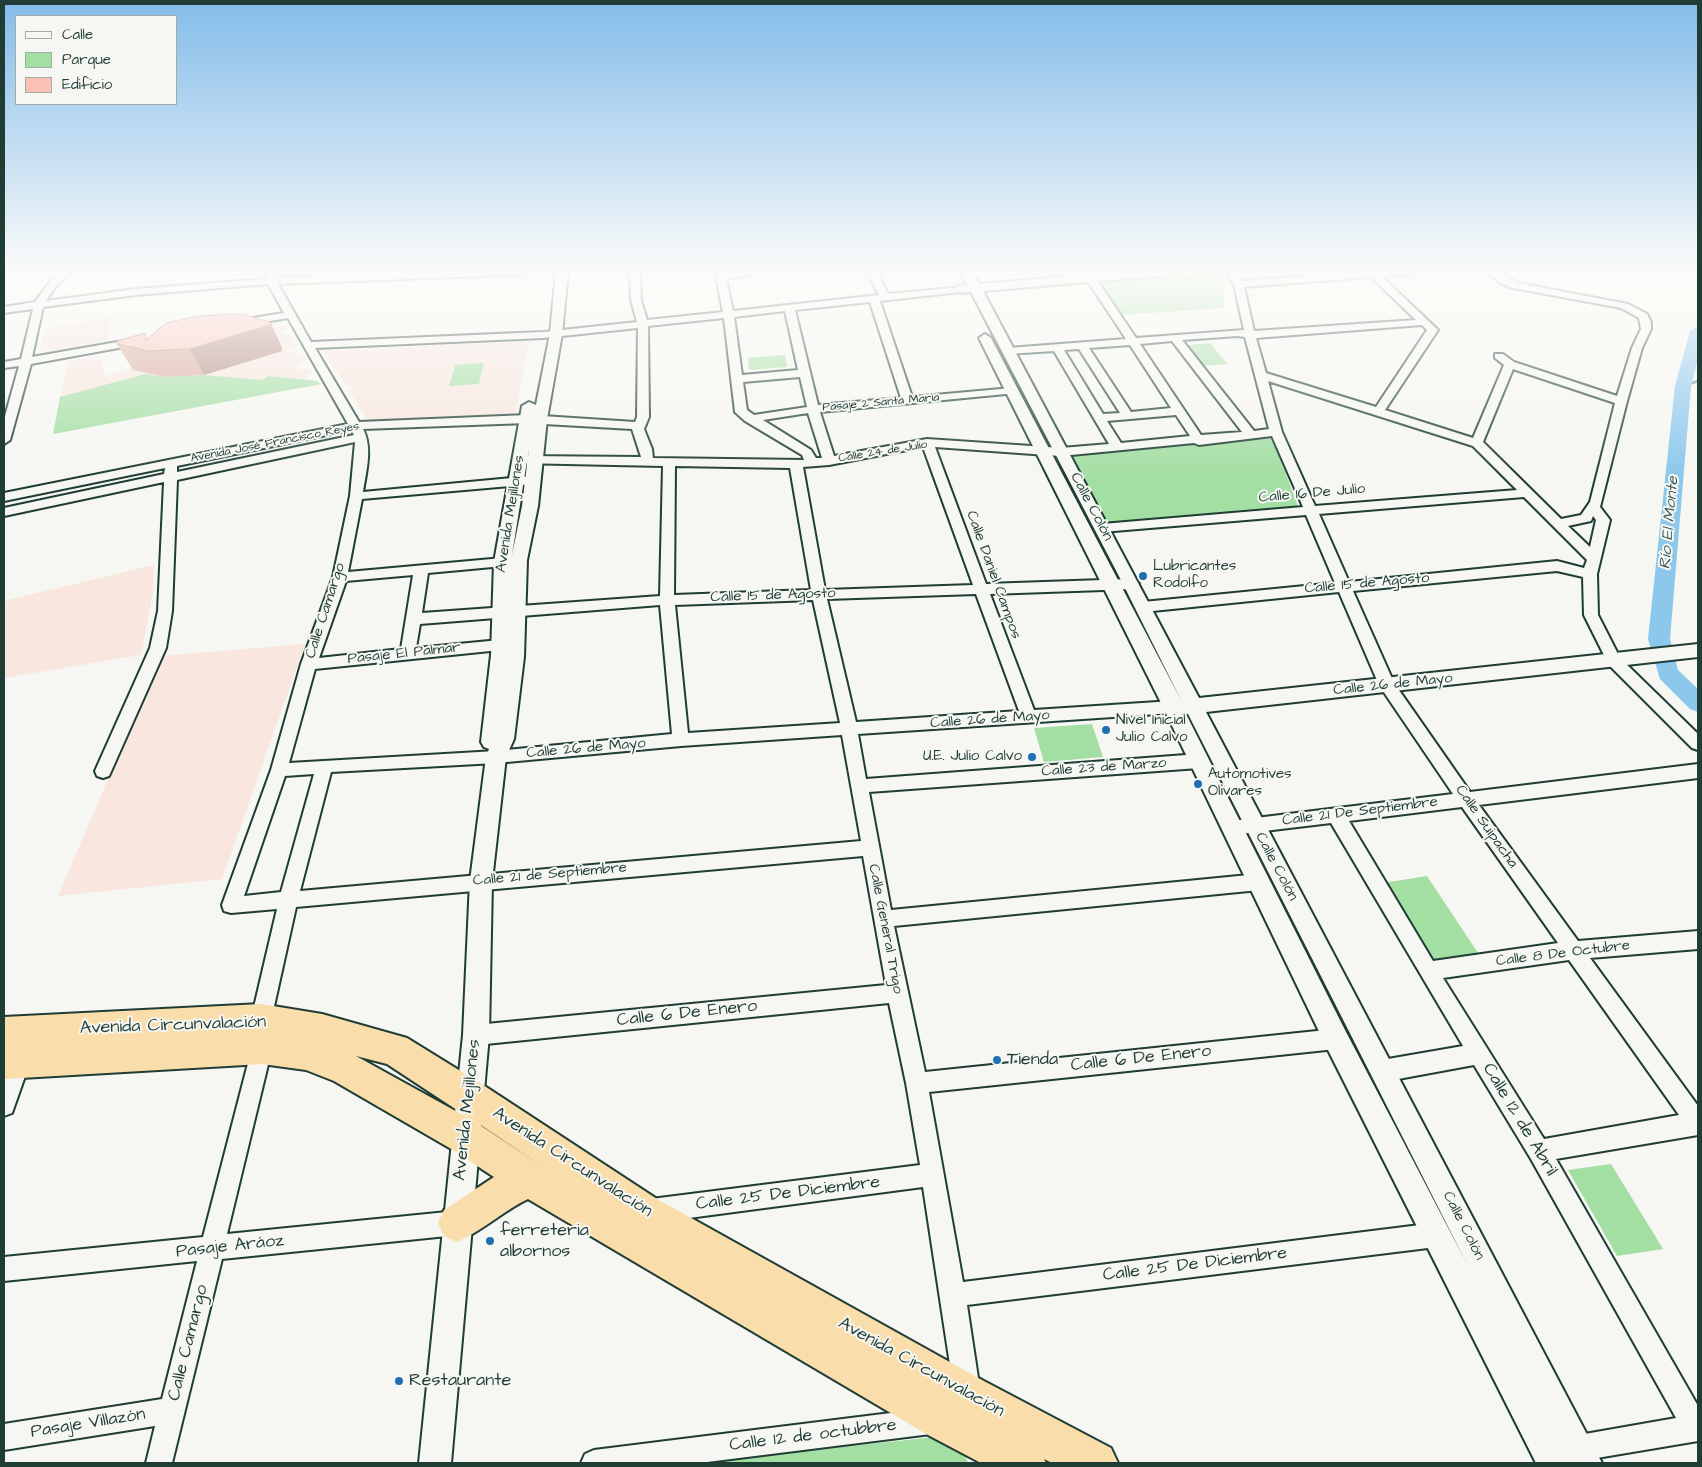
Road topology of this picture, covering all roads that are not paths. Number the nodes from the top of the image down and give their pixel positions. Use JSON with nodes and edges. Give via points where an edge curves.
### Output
{"nodes":[{"id":1,"x":31,"y":339,"type":"edge"},
{"id":2,"x":304,"y":339,"type":"edge"},
{"id":3,"x":429,"y":339,"type":"edge"},
{"id":4,"x":549,"y":339,"type":"edge"},
{"id":5,"x":643,"y":339,"type":"edge"},
{"id":6,"x":732,"y":339,"type":"edge"},
{"id":7,"x":796,"y":339,"type":"edge"},
{"id":8,"x":890,"y":339,"type":"edge"},
{"id":9,"x":989,"y":339,"type":"edge"},
{"id":10,"x":1001,"y":339,"type":"edge"},
{"id":11,"x":1155,"y":339,"type":"edge"},
{"id":12,"x":1176,"y":339,"type":"edge"},
{"id":13,"x":1251,"y":339,"type":"edge"},
{"id":14,"x":1428,"y":339,"type":"edge"},
{"id":15,"x":1641,"y":339,"type":"edge"},
{"id":16,"x":148,"y":340,"type":"edge"},
{"id":17,"x":1133,"y":341,"type":"junction"},
{"id":18,"x":307,"y":345,"type":"junction"},
{"id":19,"x":1082,"y":345,"type":"junction"},
{"id":20,"x":1057,"y":348,"type":"junction"},
{"id":21,"x":1008,"y":351,"type":"junction"},
{"id":22,"x":1499,"y":356,"type":"dead end"},
{"id":23,"x":26,"y":361,"type":"junction"},
{"id":24,"x":1510,"y":364,"type":"junction"},
{"id":25,"x":4,"y":365,"type":"edge"},
{"id":26,"x":804,"y":373,"type":"junction"},
{"id":27,"x":1260,"y":375,"type":"junction"},
{"id":28,"x":736,"y":378,"type":"junction"},
{"id":29,"x":1012,"y":391,"type":"junction"},
{"id":30,"x":907,"y":400,"type":"junction"},
{"id":31,"x":1621,"y":401,"type":"junction"},
{"id":32,"x":812,"y":409,"type":"junction"},
{"id":33,"x":1180,"y":411,"type":"junction"},
{"id":34,"x":1379,"y":411,"type":"junction"},
{"id":35,"x":1127,"y":415,"type":"junction"},
{"id":36,"x":1101,"y":418,"type":"junction"},
{"id":37,"x":534,"y":419,"type":"junction"},
{"id":38,"x":750,"y":419,"type":"junction"},
{"id":39,"x":639,"y":426,"type":"junction"},
{"id":40,"x":358,"y":431,"type":"junction"},
{"id":41,"x":1276,"y":432,"type":"junction"},
{"id":42,"x":4,"y":435,"type":"edge"},
{"id":43,"x":1251,"y":435,"type":"junction"},
{"id":44,"x":1199,"y":441,"type":"junction"},
{"id":45,"x":1477,"y":443,"type":"junction"},
{"id":46,"x":926,"y":444,"type":"junction"},
{"id":47,"x":1117,"y":447,"type":"junction"},
{"id":48,"x":1052,"y":452,"type":"junction"},
{"id":49,"x":527,"y":459,"type":"junction"},
{"id":50,"x":646,"y":461,"type":"junction"},
{"id":51,"x":830,"y":461,"type":"junction"},
{"id":52,"x":669,"y":462,"type":"junction"},
{"id":53,"x":804,"y":464,"type":"junction"},
{"id":54,"x":170,"y":469,"type":"junction"},
{"id":55,"x":524,"y":480,"type":"junction"},
{"id":56,"x":1525,"y":493,"type":"junction"},
{"id":57,"x":4,"y":496,"type":"edge"},
{"id":58,"x":356,"y":496,"type":"junction"},
{"id":59,"x":1593,"y":508,"type":"junction"},
{"id":60,"x":1309,"y":510,"type":"junction"},
{"id":61,"x":4,"y":512,"type":"edge"},
{"id":62,"x":1557,"y":524,"type":"junction"},
{"id":63,"x":1102,"y":528,"type":"junction"},
{"id":64,"x":519,"y":560,"type":"junction"},
{"id":65,"x":502,"y":562,"type":"junction"},
{"id":66,"x":1592,"y":567,"type":"junction"},
{"id":67,"x":422,"y":571,"type":"junction"},
{"id":68,"x":340,"y":578,"type":"junction"},
{"id":69,"x":1132,"y":584,"type":"junction"},
{"id":70,"x":1109,"y":586,"type":"junction"},
{"id":71,"x":1342,"y":586,"type":"junction"},
{"id":72,"x":980,"y":588,"type":"junction"},
{"id":73,"x":819,"y":595,"type":"junction"},
{"id":74,"x":667,"y":600,"type":"junction"},
{"id":75,"x":1143,"y":607,"type":"junction"},
{"id":76,"x":508,"y":610,"type":"junction"},
{"id":77,"x":414,"y":619,"type":"junction"},
{"id":78,"x":500,"y":645,"type":"junction"},
{"id":79,"x":1698,"y":650,"type":"edge"},
{"id":80,"x":408,"y":654,"type":"junction"},
{"id":81,"x":1614,"y":662,"type":"junction"},
{"id":82,"x":309,"y":664,"type":"junction"},
{"id":83,"x":1387,"y":685,"type":"junction"},
{"id":84,"x":1183,"y":706,"type":"junction"},
{"id":85,"x":1029,"y":718,"type":"junction"},
{"id":86,"x":849,"y":729,"type":"junction"},
{"id":87,"x":681,"y":740,"type":"junction"},
{"id":88,"x":1698,"y":744,"type":"edge"},
{"id":89,"x":496,"y":758,"type":"junction"},
{"id":90,"x":1199,"y":762,"type":"junction"},
{"id":91,"x":324,"y":766,"type":"junction"},
{"id":92,"x":279,"y":770,"type":"junction"},
{"id":93,"x":103,"y":771,"type":"dead end"},
{"id":94,"x":1698,"y":771,"type":"edge"},
{"id":95,"x":859,"y":786,"type":"junction"},
{"id":96,"x":1465,"y":798,"type":"junction"},
{"id":97,"x":1336,"y":815,"type":"junction"},
{"id":98,"x":1242,"y":826,"type":"junction"},
{"id":99,"x":870,"y":848,"type":"junction"},
{"id":100,"x":480,"y":881,"type":"junction"},
{"id":101,"x":1258,"y":882,"type":"junction"},
{"id":102,"x":288,"y":900,"type":"junction"},
{"id":103,"x":231,"y":905,"type":"joint"},
{"id":104,"x":883,"y":919,"type":"junction"},
{"id":105,"x":1698,"y":940,"type":"edge"},
{"id":106,"x":1574,"y":950,"type":"junction"},
{"id":107,"x":1428,"y":971,"type":"junction"},
{"id":108,"x":897,"y":993,"type":"junction"},
{"id":109,"x":261,"y":1034,"type":"junction"},
{"id":110,"x":476,"y":1035,"type":"junction"},
{"id":111,"x":1336,"y":1039,"type":"junction"},
{"id":112,"x":9,"y":1052,"type":"edge"},
{"id":113,"x":1479,"y":1054,"type":"junction"},
{"id":114,"x":1382,"y":1071,"type":"junction"},
{"id":115,"x":917,"y":1083,"type":"junction"},
{"id":116,"x":471,"y":1097,"type":"junction"},
{"id":117,"x":4,"y":1105,"type":"edge"},
{"id":118,"x":1698,"y":1124,"type":"edge"},
{"id":119,"x":466,"y":1137,"type":"junction"},
{"id":120,"x":1539,"y":1151,"type":"junction"},
{"id":121,"x":932,"y":1175,"type":"junction"},
{"id":122,"x":530,"y":1179,"type":"junction"},
{"id":123,"x":644,"y":1212,"type":"junction"},
{"id":124,"x":456,"y":1223,"type":"junction"},
{"id":125,"x":1436,"y":1235,"type":"junction"},
{"id":126,"x":212,"y":1249,"type":"junction"},
{"id":127,"x":4,"y":1269,"type":"edge"},
{"id":128,"x":953,"y":1295,"type":"junction"},
{"id":129,"x":955,"y":1408,"type":"junction"},
{"id":130,"x":172,"y":1410,"type":"junction"},
{"id":131,"x":1697,"y":1428,"type":"edge"},
{"id":132,"x":4,"y":1437,"type":"edge"},
{"id":133,"x":1582,"y":1456,"type":"edge"},
{"id":134,"x":159,"y":1463,"type":"edge"},
{"id":135,"x":435,"y":1463,"type":"edge"},
{"id":136,"x":594,"y":1463,"type":"edge"},
{"id":137,"x":1024,"y":1463,"type":"edge"},
{"id":138,"x":1096,"y":1463,"type":"edge"},
{"id":139,"x":1553,"y":1463,"type":"edge"}],
"edges":[{"from":1,"to":23,"type":"street"},
{"from":2,"to":18,"type":"street"},
{"from":3,"to":18,"type":"street"},
{"from":4,"to":37,"type":"street","name":"Avenida Mejillones"},
{"from":5,"to":39,"type":"street","via":[[643,417]]},
{"from":6,"to":28,"type":"street"},
{"from":7,"to":26,"type":"street"},
{"from":8,"to":30,"type":"street"},
{"from":9,"to":29,"type":"street","name":"Calle Colón"},
{"from":10,"to":21,"type":"street","name":"Calle Colón"},
{"from":11,"to":17,"type":"street"},
{"from":12,"to":43,"type":"street"},
{"from":13,"to":27,"type":"street"},
{"from":14,"to":34,"type":"street"},
{"from":15,"to":31,"type":"street"},
{"from":16,"to":23,"type":"street"},
{"from":17,"to":19,"type":"street"},
{"from":17,"to":33,"type":"street"},
{"from":18,"to":40,"type":"street"},
{"from":19,"to":20,"type":"street"},
{"from":19,"to":35,"type":"street"},
{"from":20,"to":21,"type":"street"},
{"from":20,"to":36,"type":"street"},
{"from":21,"to":48,"type":"street","name":"Calle Colón"},
{"from":22,"to":24,"type":"street"},
{"from":23,"to":25,"type":"street"},
{"from":23,"to":42,"type":"street"},
{"from":24,"to":31,"type":"street"},
{"from":24,"to":45,"type":"street"},
{"from":26,"to":28,"type":"street"},
{"from":26,"to":32,"type":"street"},
{"from":27,"to":34,"type":"street"},
{"from":27,"to":41,"type":"street"},
{"from":28,"to":38,"type":"street","via":[[741,412]]},
{"from":29,"to":30,"type":"street","name":"Pasaje 2 Santa Maria"},
{"from":29,"to":48,"type":"street","name":"Calle Colón"},
{"from":30,"to":32,"type":"street","name":"Pasaje 2 Santa Maria"},
{"from":31,"to":59,"type":"street"},
{"from":32,"to":38,"type":"street","name":"Pasaje 2 Santa Maria"},
{"from":32,"to":51,"type":"street"},
{"from":33,"to":35,"type":"street"},
{"from":33,"to":44,"type":"street"},
{"from":34,"to":45,"type":"street"},
{"from":35,"to":36,"type":"street"},
{"from":36,"to":47,"type":"street"},
{"from":37,"to":39,"type":"street","name":"Avenida José Francisco Reyes"},
{"from":37,"to":40,"type":"street","name":"Avenida José Francisco Reyes"},
{"from":37,"to":49,"type":"street","name":"Avenida Mejillones"},
{"from":38,"to":53,"type":"street","via":[[808,453]]},
{"from":39,"to":50,"type":"street","via":[[639,435],[647,450]]},
{"from":40,"to":54,"type":"street","name":"Avenida José Francisco Reyes"},
{"from":40,"to":58,"type":"street","name":"Calle Camargo","via":[[362,452]]},
{"from":41,"to":43,"type":"street","name":"Calle 24 de Julio"},
{"from":41,"to":60,"type":"street","name":"Calle Suipacha"},
{"from":43,"to":44,"type":"street","name":"Calle 24 de Julio"},
{"from":44,"to":47,"type":"street","name":"Calle 24 de Julio"},
{"from":45,"to":56,"type":"street"},
{"from":46,"to":48,"type":"street","name":"Calle 24 de Julio"},
{"from":46,"to":51,"type":"street","name":"Calle 24 de Julio"},
{"from":46,"to":72,"type":"street","name":"Calle Daniel Campos"},
{"from":47,"to":48,"type":"street","name":"Calle 24 de Julio"},
{"from":48,"to":63,"type":"street","name":"Calle Colón"},
{"from":48,"to":70,"type":"street","name":"Calle Colón"},
{"from":49,"to":50,"type":"street","name":"Calle 24 de Julio"},
{"from":49,"to":55,"type":"street","name":"Avenida Mejillones"},
{"from":50,"to":52,"type":"street","name":"Calle 24 de Julio"},
{"from":51,"to":53,"type":"street","name":"Calle 24 de Julio"},
{"from":52,"to":53,"type":"street","name":"Calle 24 de Julio"},
{"from":52,"to":74,"type":"street"},
{"from":53,"to":73,"type":"street","name":"Calle General Trigo"},
{"from":54,"to":57,"type":"street","name":"Avenida José Francisco Reyes"},
{"from":54,"to":61,"type":"street","name":"Avenida José Francisco Reyes"},
{"from":54,"to":93,"type":"street","via":[[165,612],[158,648]]},
{"from":55,"to":58,"type":"street"},
{"from":55,"to":64,"type":"street","name":"Avenida Mejillones"},
{"from":55,"to":65,"type":"street","name":"Avenida Mejillones"},
{"from":56,"to":60,"type":"street","name":"Calle 16 De Julio"},
{"from":56,"to":62,"type":"street"},
{"from":58,"to":68,"type":"street","name":"Calle Camargo"},
{"from":59,"to":62,"type":"street","via":[[1586,518]]},
{"from":59,"to":66,"type":"street","via":[[1603,520]]},
{"from":60,"to":63,"type":"street","name":"Calle 16 De Julio"},
{"from":60,"to":71,"type":"street","name":"Calle Suipacha"},
{"from":62,"to":66,"type":"street"},
{"from":63,"to":69,"type":"street","name":"Calle Colón"},
{"from":64,"to":65,"type":"street"},
{"from":64,"to":76,"type":"street","name":"Avenida Mejillones"},
{"from":65,"to":67,"type":"street"},
{"from":65,"to":76,"type":"street","name":"Avenida Mejillones"},
{"from":66,"to":71,"type":"street","name":"Calle 15 de Agosto","via":[[1557,566]]},
{"from":66,"to":81,"type":"street","via":[[1591,615]]},
{"from":67,"to":68,"type":"street"},
{"from":67,"to":77,"type":"street"},
{"from":68,"to":82,"type":"street","name":"Calle Camargo"},
{"from":69,"to":70,"type":"street","name":"Calle 15 de Agosto"},
{"from":69,"to":75,"type":"street","name":"Calle Colón"},
{"from":70,"to":72,"type":"street","name":"Calle 15 de Agosto"},
{"from":70,"to":84,"type":"street","name":"Calle Colón"},
{"from":71,"to":75,"type":"street","name":"Calle 15 de Agosto"},
{"from":71,"to":83,"type":"street","name":"Calle Suipacha"},
{"from":72,"to":73,"type":"street","name":"Calle 15 de Agosto"},
{"from":72,"to":85,"type":"street","name":"Calle Daniel Campos"},
{"from":73,"to":74,"type":"street","name":"Calle 15 de Agosto"},
{"from":73,"to":86,"type":"street","name":"Calle General Trigo"},
{"from":74,"to":76,"type":"street","name":"Calle 15 de Agosto"},
{"from":74,"to":87,"type":"street"},
{"from":75,"to":84,"type":"street","name":"Calle Colón"},
{"from":76,"to":77,"type":"street","name":"Calle 15 de Agosto"},
{"from":76,"to":78,"type":"street","name":"Avenida Mejillones"},
{"from":76,"to":89,"type":"street","name":"Avenida Mejillones","via":[[515,657],[506,730]]},
{"from":77,"to":80,"type":"street"},
{"from":78,"to":80,"type":"street","name":"Pasaje El Palmar"},
{"from":78,"to":89,"type":"street","name":"Avenida Mejillones","via":[[490,742]]},
{"from":79,"to":81,"type":"street","name":"Calle 26 de Mayo"},
{"from":80,"to":82,"type":"street","name":"Pasaje El Palmar"},
{"from":81,"to":83,"type":"street","name":"Calle 26 de Mayo"},
{"from":81,"to":88,"type":"street"},
{"from":82,"to":92,"type":"street","name":"Calle Camargo"},
{"from":83,"to":84,"type":"street","name":"Calle 26 de Mayo"},
{"from":83,"to":96,"type":"street","name":"Calle Suipacha"},
{"from":84,"to":85,"type":"street","name":"Calle 26 de Mayo"},
{"from":84,"to":90,"type":"street","name":"Calle Colón"},
{"from":84,"to":98,"type":"street","name":"Calle Colón"},
{"from":85,"to":86,"type":"street","name":"Calle 26 de Mayo"},
{"from":86,"to":87,"type":"street","name":"Calle 26 de Mayo"},
{"from":86,"to":95,"type":"street","name":"Calle General Trigo"},
{"from":87,"to":89,"type":"street","name":"Calle 26 de Mayo"},
{"from":89,"to":91,"type":"street","name":"Calle 26 de Mayo"},
{"from":89,"to":100,"type":"street","name":"Avenida Mejillones"},
{"from":90,"to":95,"type":"street","name":"Calle 23 de Marzo"},
{"from":90,"to":98,"type":"street","name":"Calle Colón"},
{"from":91,"to":92,"type":"street","name":"Calle 26 de Mayo"},
{"from":91,"to":102,"type":"street","name":"Calle Camargo"},
{"from":92,"to":103,"type":"street","name":"Calle Camargo"},
{"from":94,"to":96,"type":"street","name":"Calle 21 De Septiembre"},
{"from":95,"to":99,"type":"street","name":"Calle General Trigo"},
{"from":96,"to":97,"type":"street","name":"Calle 21 De Septiembre"},
{"from":96,"to":106,"type":"street","name":"Calle Suipacha"},
{"from":97,"to":98,"type":"street","name":"Calle 21 De Septiembre"},
{"from":97,"to":107,"type":"street","name":"Calle 12 de Abril"},
{"from":98,"to":101,"type":"street","name":"Calle Colón"},
{"from":98,"to":114,"type":"street","name":"Calle Colón"},
{"from":99,"to":100,"type":"street","name":"Calle 21 de Septiembre"},
{"from":99,"to":104,"type":"street","name":"Calle General Trigo"},
{"from":100,"to":102,"type":"street","name":"Calle 21 de Septiembre"},
{"from":100,"to":110,"type":"street","name":"Avenida Mejillones"},
{"from":101,"to":104,"type":"street"},
{"from":101,"to":111,"type":"street","name":"Calle Colón"},
{"from":102,"to":103,"type":"street","name":"Calle 21 de Septiembre"},
{"from":102,"to":109,"type":"street","name":"Calle Camargo"},
{"from":104,"to":108,"type":"street","name":"Calle General Trigo"},
{"from":105,"to":106,"type":"street","name":"Calle 8 De Octubre"},
{"from":106,"to":107,"type":"street","name":"Calle 8 De Octubre"},
{"from":106,"to":118,"type":"street","name":"Calle Suipacha"},
{"from":107,"to":113,"type":"street","name":"Calle 12 de Abril"},
{"from":108,"to":110,"type":"street","name":"Calle 6 De Enero"},
{"from":108,"to":115,"type":"street","name":"Calle General Trigo"},
{"from":109,"to":112,"type":"highway","name":"Avenida Circunvalación"},
{"from":109,"to":116,"type":"highway","name":"Avenida Circunvalación","via":[[322,1030],[395,1050]]},
{"from":109,"to":119,"type":"highway","name":"Avenida Circunvalación","via":[[345,1068]]},
{"from":109,"to":126,"type":"street","name":"Calle Camargo"},
{"from":110,"to":116,"type":"street","name":"Avenida Mejillones"},
{"from":111,"to":115,"type":"street","name":"Calle 6 De Enero"},
{"from":111,"to":125,"type":"street","name":"Calle Colón"},
{"from":112,"to":117,"type":"street"},
{"from":113,"to":114,"type":"street"},
{"from":113,"to":120,"type":"street","name":"Calle 12 de Abril"},
{"from":114,"to":133,"type":"street","name":"Calle Colón"},
{"from":115,"to":121,"type":"street","name":"Calle General Trigo"},
{"from":116,"to":119,"type":"street","name":"Avenida Mejillones"},
{"from":116,"to":123,"type":"highway","name":"Avenida Circunvalación"},
{"from":118,"to":120,"type":"street"},
{"from":119,"to":122,"type":"highway","name":"Avenida Circunvalación"},
{"from":119,"to":124,"type":"street","name":"Avenida Mejillones"},
{"from":120,"to":131,"type":"street","name":"Calle 12 de Abril"},
{"from":121,"to":123,"type":"street","name":"Calle 25 De Diciembre"},
{"from":121,"to":128,"type":"street","name":"Calle General Trigo"},
{"from":122,"to":124,"type":"highway","via":[[493,1196]]},
{"from":122,"to":129,"type":"highway","name":"Avenida Circunvalación"},
{"from":123,"to":129,"type":"highway","name":"Avenida Circunvalación"},
{"from":124,"to":126,"type":"street","name":"Pasaje Aráoz"},
{"from":124,"to":135,"type":"street","name":"Avenida Mejillones"},
{"from":125,"to":128,"type":"street","name":"Calle 25 De Diciembre"},
{"from":125,"to":139,"type":"street","name":"Calle Colón"},
{"from":126,"to":127,"type":"street","name":"Pasaje Aráoz"},
{"from":126,"to":130,"type":"street","name":"Calle Camargo"},
{"from":128,"to":129,"type":"street","name":"Calle General Trigo"},
{"from":129,"to":136,"type":"street","name":"Calle 12 de octubbre"},
{"from":129,"to":137,"type":"highway","name":"Avenida Circunvalación"},
{"from":129,"to":138,"type":"highway","name":"Avenida Circunvalación"},
{"from":130,"to":132,"type":"street","name":"Pasaje Villazón"},
{"from":130,"to":134,"type":"street","name":"Calle Camargo"},
{"from":131,"to":133,"type":"street"}]}
